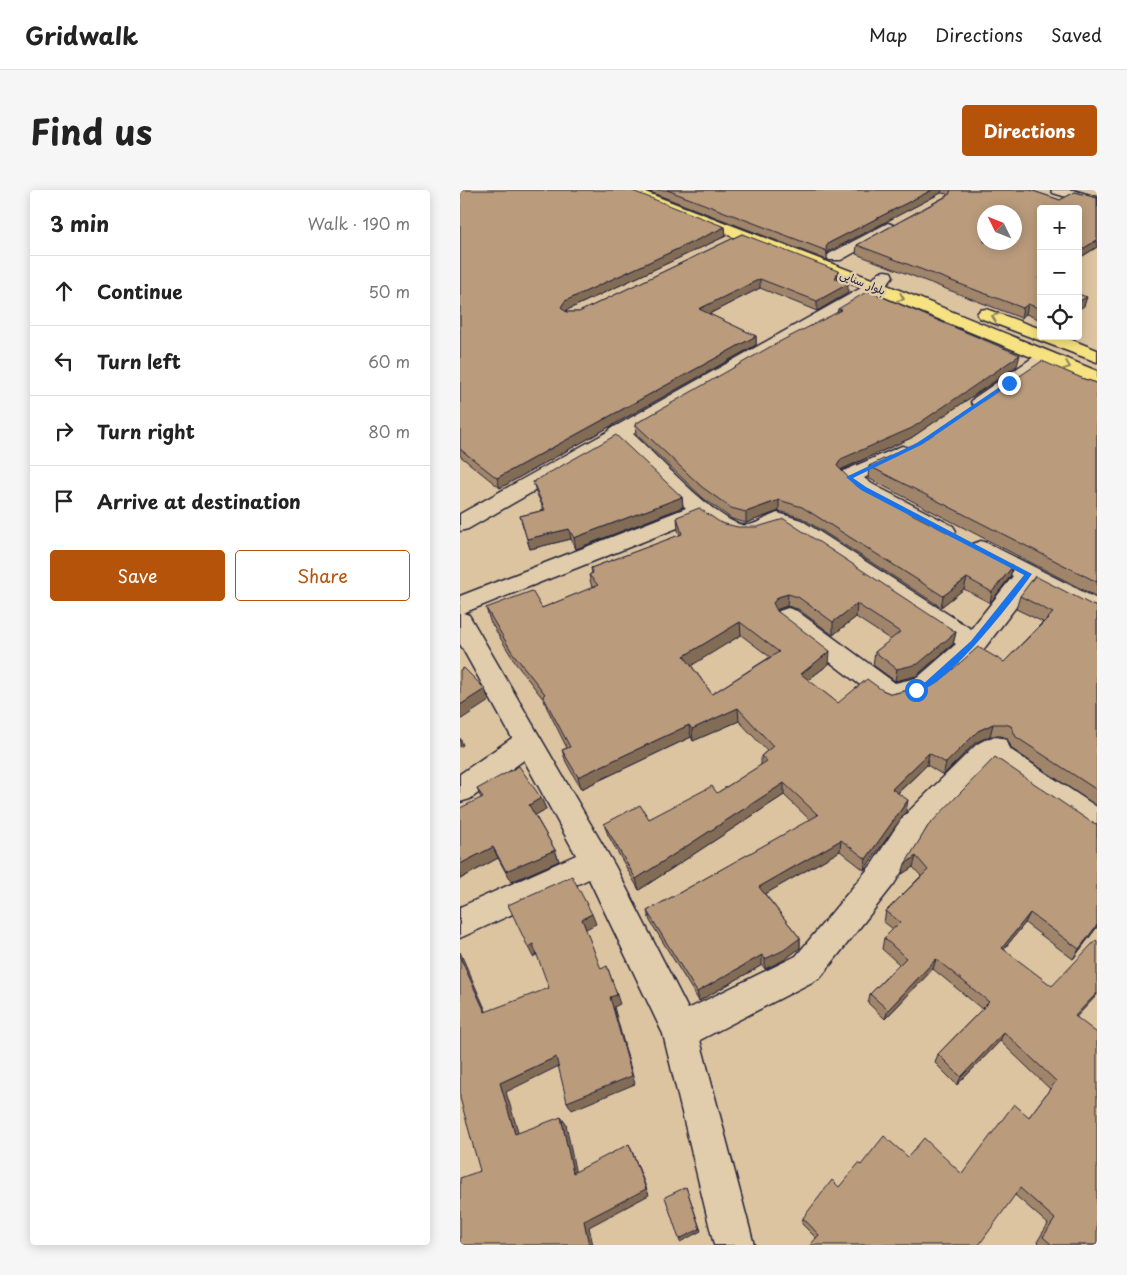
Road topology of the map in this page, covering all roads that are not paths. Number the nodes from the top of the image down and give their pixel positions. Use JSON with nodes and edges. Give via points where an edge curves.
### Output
{"nodes":[{"id":1,"x":627,"y":190,"type":"edge"},
{"id":2,"x":659,"y":190,"type":"edge"},
{"id":3,"x":1058,"y":190,"type":"edge"},
{"id":4,"x":1097,"y":202,"type":"edge"},
{"id":5,"x":901,"y":221,"type":"edge"},
{"id":6,"x":744,"y":235,"type":"junction"},
{"id":7,"x":726,"y":244,"type":"edge"},
{"id":8,"x":835,"y":257,"type":"junction"},
{"id":9,"x":880,"y":281,"type":"junction"},
{"id":10,"x":949,"y":300,"type":"dead end"},
{"id":11,"x":967,"y":307,"type":"dead end"},
{"id":12,"x":1037,"y":333,"type":"edge"},
{"id":13,"x":1055,"y":340,"type":"edge"},
{"id":14,"x":1097,"y":356,"type":"edge"},
{"id":15,"x":1045,"y":358,"type":"junction"},
{"id":16,"x":1097,"y":378,"type":"edge"},
{"id":17,"x":968,"y":411,"type":"edge"},
{"id":18,"x":618,"y":432,"type":"junction"},
{"id":19,"x":919,"y":444,"type":"edge"},
{"id":20,"x":702,"y":510,"type":"junction"},
{"id":21,"x":460,"y":524,"type":"edge"},
{"id":22,"x":1028,"y":574,"type":"junction"},
{"id":23,"x":460,"y":605,"type":"edge"},
{"id":24,"x":1097,"y":610,"type":"edge"},
{"id":25,"x":788,"y":617,"type":"edge"},
{"id":26,"x":460,"y":621,"type":"edge"},
{"id":27,"x":974,"y":643,"type":"junction"},
{"id":28,"x":528,"y":742,"type":"junction"},
{"id":29,"x":460,"y":790,"type":"edge"},
{"id":30,"x":1097,"y":824,"type":"edge"},
{"id":31,"x":595,"y":861,"type":"junction"},
{"id":32,"x":460,"y":923,"type":"edge"},
{"id":33,"x":680,"y":1031,"type":"junction"},
{"id":34,"x":734,"y":1245,"type":"edge"}],
"edges":[{"from":1,"to":6,"type":"main road","name":"بلوار سنایی"},
{"from":2,"to":8,"type":"main road","name":"بلوار سنایی"},
{"from":3,"to":4,"type":"street"},
{"from":5,"to":8,"type":"street"},
{"from":6,"to":7,"type":"street"},
{"from":6,"to":9,"type":"main road","name":"بلوار سنایی"},
{"from":8,"to":9,"type":"main road","name":"بلوار سنایی"},
{"from":9,"to":10,"type":"main road","name":"بلوار سنایی"},
{"from":9,"to":15,"type":"main road","name":"بلوار سنایی","one_way":true},
{"from":9,"to":18,"type":"street"},
{"from":12,"to":11,"type":"main road","one_way":true},
{"from":13,"to":14,"type":"main road"},
{"from":15,"to":16,"type":"main road","name":"بلوار سنایی","one_way":true},
{"from":15,"to":17,"type":"street"},
{"from":18,"to":20,"type":"street"},
{"from":18,"to":21,"type":"street"},
{"from":19,"to":22,"type":"street","via":[[849,477],[864,488]]},
{"from":20,"to":23,"type":"street"},
{"from":20,"to":27,"type":"street","via":[[717,523],[739,532],[760,530],[778,520],[793,525]]},
{"from":22,"to":24,"type":"street"},
{"from":22,"to":27,"type":"street"},
{"from":25,"to":27,"type":"street","via":[[891,694],[925,687]]},
{"from":26,"to":28,"type":"street"},
{"from":28,"to":29,"type":"street"},
{"from":28,"to":31,"type":"street"},
{"from":30,"to":33,"type":"street","via":[[1001,758],[995,747],[913,827],[883,874],[808,967]]},
{"from":31,"to":32,"type":"street"},
{"from":31,"to":33,"type":"street"},
{"from":33,"to":34,"type":"street"}]}
